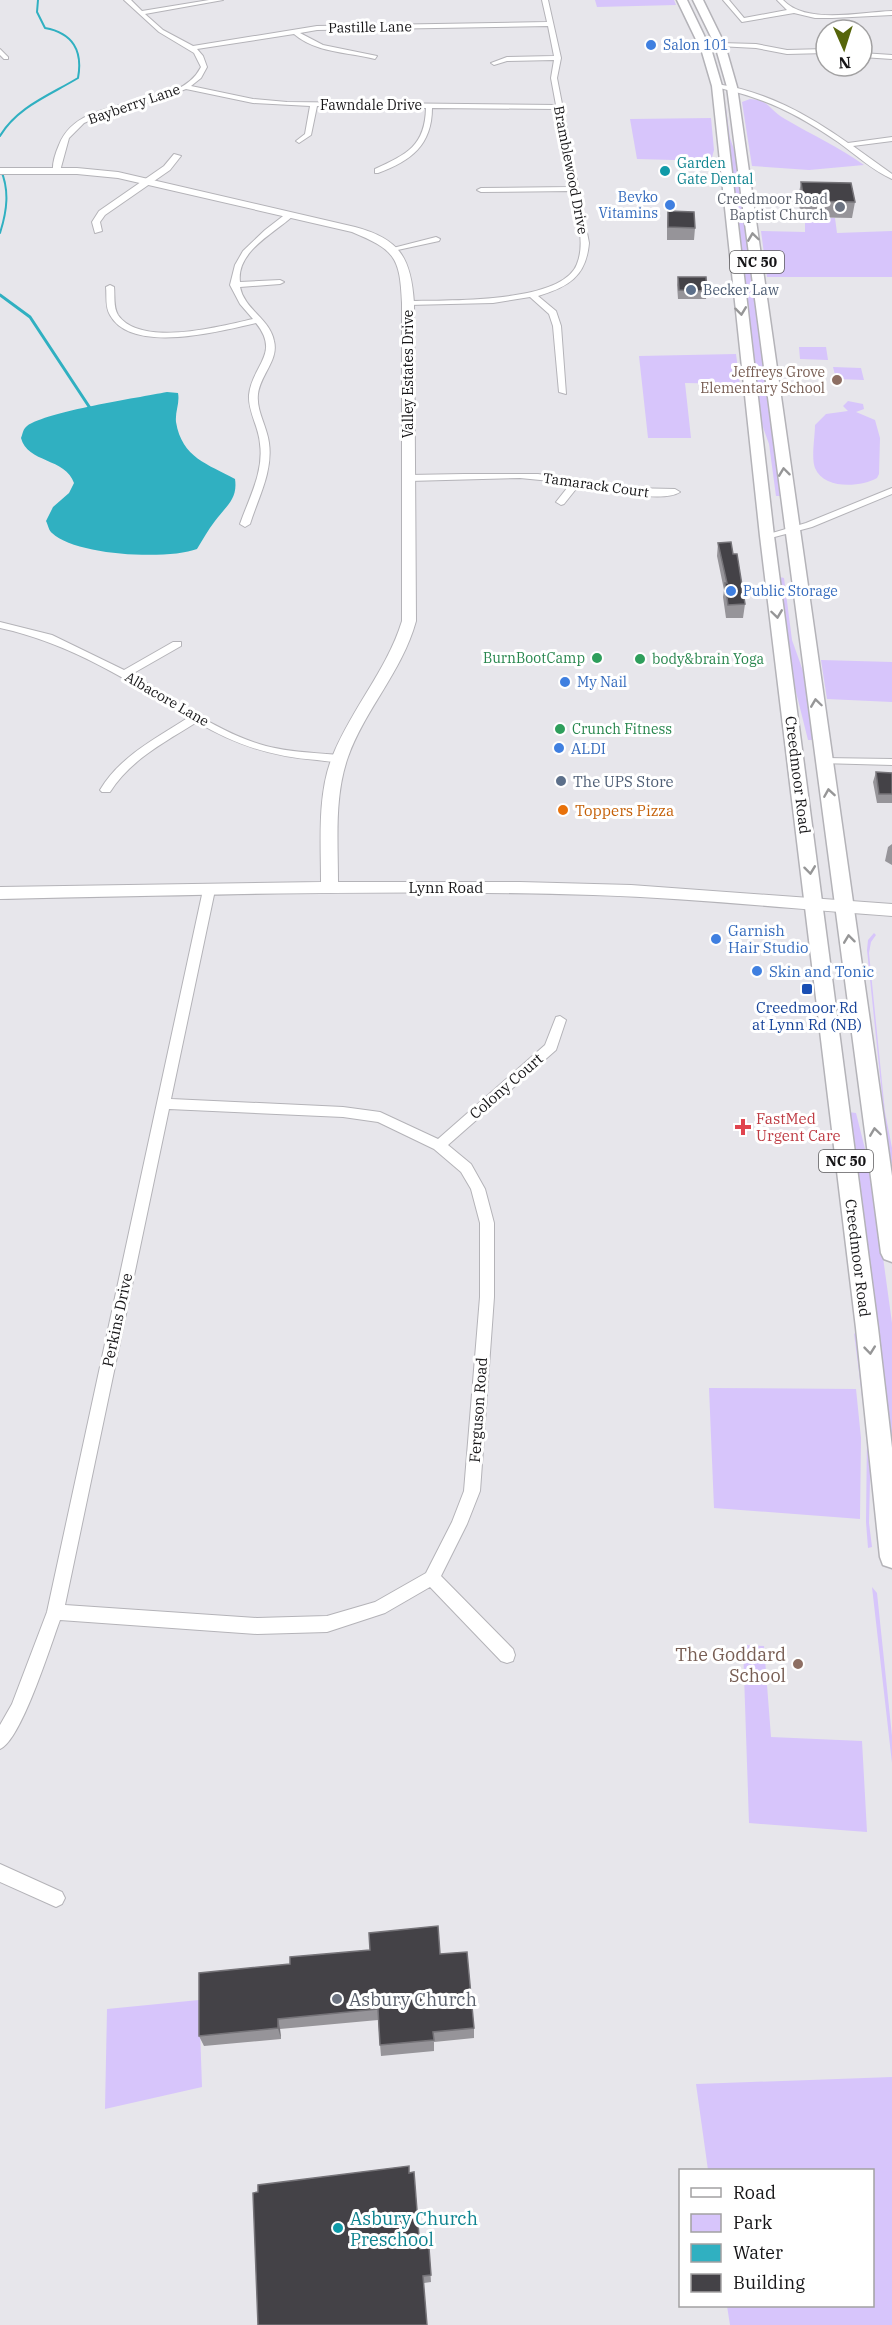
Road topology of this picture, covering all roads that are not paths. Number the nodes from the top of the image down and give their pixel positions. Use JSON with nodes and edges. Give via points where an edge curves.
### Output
{"nodes":[{"id":1,"x":127,"y":0,"type":"edge"},
{"id":2,"x":220,"y":0,"type":"edge"},
{"id":3,"x":545,"y":0,"type":"edge"},
{"id":4,"x":682,"y":0,"type":"edge"},
{"id":5,"x":698,"y":0,"type":"edge"},
{"id":6,"x":726,"y":0,"type":"edge"},
{"id":7,"x":780,"y":0,"type":"edge"},
{"id":8,"x":795,"y":11,"type":"junction"},
{"id":9,"x":141,"y":13,"type":"junction"},
{"id":10,"x":892,"y":13,"type":"edge"},
{"id":11,"x":550,"y":24,"type":"junction"},
{"id":12,"x":294,"y":30,"type":"junction"},
{"id":13,"x":719,"y":43,"type":"junction"},
{"id":14,"x":192,"y":48,"type":"junction"},
{"id":15,"x":0,"y":51,"type":"edge"},
{"id":16,"x":814,"y":51,"type":"edge"},
{"id":17,"x":874,"y":56,"type":"edge"},
{"id":18,"x":375,"y":57,"type":"dead end"},
{"id":19,"x":892,"y":57,"type":"edge"},
{"id":20,"x":6,"y":58,"type":"dead end"},
{"id":21,"x":558,"y":58,"type":"junction"},
{"id":22,"x":494,"y":63,"type":"dead end"},
{"id":23,"x":717,"y":86,"type":"junction"},
{"id":24,"x":186,"y":87,"type":"junction"},
{"id":25,"x":732,"y":87,"type":"junction"},
{"id":26,"x":758,"y":94,"type":"junction"},
{"id":27,"x":734,"y":102,"type":"junction"},
{"id":28,"x":314,"y":105,"type":"junction"},
{"id":29,"x":429,"y":106,"type":"junction"},
{"id":30,"x":558,"y":106,"type":"junction"},
{"id":31,"x":892,"y":139,"type":"edge"},
{"id":32,"x":299,"y":141,"type":"dead end"},
{"id":33,"x":846,"y":145,"type":"junction"},
{"id":34,"x":177,"y":156,"type":"dead end"},
{"id":35,"x":0,"y":171,"type":"edge"},
{"id":36,"x":56,"y":171,"type":"junction"},
{"id":37,"x":378,"y":171,"type":"dead end"},
{"id":38,"x":892,"y":177,"type":"edge"},
{"id":39,"x":147,"y":182,"type":"junction"},
{"id":40,"x":574,"y":189,"type":"junction"},
{"id":41,"x":481,"y":190,"type":"dead end"},
{"id":42,"x":290,"y":215,"type":"junction"},
{"id":43,"x":98,"y":231,"type":"dead end"},
{"id":44,"x":436,"y":239,"type":"dead end"},
{"id":45,"x":393,"y":249,"type":"junction"},
{"id":46,"x":280,"y":282,"type":"dead end"},
{"id":47,"x":234,"y":285,"type":"junction"},
{"id":48,"x":110,"y":287,"type":"dead end"},
{"id":49,"x":531,"y":294,"type":"junction"},
{"id":50,"x":408,"y":303,"type":"junction"},
{"id":51,"x":258,"y":320,"type":"junction"},
{"id":52,"x":562,"y":392,"type":"dead end"},
{"id":53,"x":409,"y":478,"type":"junction"},
{"id":54,"x":576,"y":483,"type":"junction"},
{"id":55,"x":892,"y":491,"type":"edge"},
{"id":56,"x":675,"y":492,"type":"dead end"},
{"id":57,"x":561,"y":502,"type":"dead end"},
{"id":58,"x":245,"y":524,"type":"dead end"},
{"id":59,"x":791,"y":530,"type":"junction"},
{"id":60,"x":767,"y":536,"type":"junction"},
{"id":61,"x":0,"y":625,"type":"edge"},
{"id":62,"x":177,"y":644,"type":"dead end"},
{"id":63,"x":124,"y":674,"type":"junction"},
{"id":64,"x":197,"y":717,"type":"junction"},
{"id":65,"x":339,"y":758,"type":"junction"},
{"id":66,"x":824,"y":760,"type":"junction"},
{"id":67,"x":892,"y":762,"type":"edge"},
{"id":68,"x":106,"y":790,"type":"dead end"},
{"id":69,"x":330,"y":889,"type":"junction"},
{"id":70,"x":209,"y":890,"type":"junction"},
{"id":71,"x":0,"y":893,"type":"edge"},
{"id":72,"x":814,"y":906,"type":"junction"},
{"id":73,"x":845,"y":908,"type":"junction"},
{"id":74,"x":892,"y":910,"type":"edge"},
{"id":75,"x":560,"y":1020,"type":"dead end"},
{"id":76,"x":163,"y":1104,"type":"junction"},
{"id":77,"x":439,"y":1145,"type":"junction"},
{"id":78,"x":888,"y":1195,"type":"edge"},
{"id":79,"x":892,"y":1253,"type":"edge"},
{"id":80,"x":892,"y":1557,"type":"edge"},
{"id":81,"x":432,"y":1578,"type":"junction"},
{"id":82,"x":55,"y":1612,"type":"junction"},
{"id":83,"x":507,"y":1655,"type":"dead end"},
{"id":84,"x":0,"y":1741,"type":"edge"},
{"id":85,"x":0,"y":1874,"type":"edge"},
{"id":86,"x":56,"y":1898,"type":"dead end"}],
"edges":[{"from":1,"to":9,"type":"street"},
{"from":2,"to":9,"type":"street"},
{"from":3,"to":11,"type":"street","name":"Bramblewood Drive"},
{"from":4,"to":23,"type":"main road","name":"Creedmoor Road","number":"NC 50","via":[[707,52]]},
{"from":5,"to":13,"type":"main road","name":"Creedmoor Road","number":"NC 50"},
{"from":6,"to":8,"type":"street","via":[[742,20]]},
{"from":7,"to":8,"type":"street"},
{"from":8,"to":10,"type":"street","via":[[816,16]]},
{"from":9,"to":14,"type":"street","via":[[159,30]]},
{"from":11,"to":12,"type":"street","name":"Pastille Lane"},
{"from":11,"to":21,"type":"street","name":"Bramblewood Drive"},
{"from":12,"to":14,"type":"street","name":"Pastille Lane"},
{"from":12,"to":18,"type":"street","via":[[320,46]]},
{"from":13,"to":16,"type":"street","via":[[786,52]]},
{"from":13,"to":25,"type":"main road","name":"Creedmoor Road","number":"NC 50"},
{"from":14,"to":24,"type":"street","name":"Bayberry Lane","via":[[203,67]]},
{"from":15,"to":20,"type":"street"},
{"from":17,"to":19,"type":"street"},
{"from":21,"to":22,"type":"street"},
{"from":21,"to":30,"type":"street","name":"Bramblewood Drive","via":[[554,78]]},
{"from":23,"to":25,"type":"street"},
{"from":23,"to":60,"type":"main road","name":"Creedmoor Road","number":"NC 50","one_way":true},
{"from":24,"to":28,"type":"street","name":"Fawndale Drive","via":[[258,102]]},
{"from":24,"to":36,"type":"street","name":"Bayberry Lane","via":[[97,114],[78,124],[67,135]]},
{"from":25,"to":26,"type":"street"},
{"from":25,"to":27,"type":"main road","name":"Creedmoor Road","number":"NC 50"},
{"from":26,"to":27,"type":"street"},
{"from":26,"to":33,"type":"street","via":[[776,100]]},
{"from":59,"to":27,"type":"main road","name":"Creedmoor Road","number":"NC 50","one_way":true},
{"from":28,"to":29,"type":"street","name":"Fawndale Drive"},
{"from":28,"to":32,"type":"street","via":[[308,135]]},
{"from":29,"to":30,"type":"street","name":"Fawndale Drive"},
{"from":29,"to":37,"type":"street","via":[[424,141],[408,156]]},
{"from":30,"to":40,"type":"street","name":"Bramblewood Drive"},
{"from":31,"to":33,"type":"street"},
{"from":33,"to":38,"type":"street"},
{"from":34,"to":39,"type":"street"},
{"from":35,"to":36,"type":"street"},
{"from":36,"to":39,"type":"street","via":[[102,173]]},
{"from":39,"to":42,"type":"street"},
{"from":39,"to":43,"type":"street","via":[[102,213],[96,222]]},
{"from":40,"to":41,"type":"street"},
{"from":40,"to":49,"type":"street","name":"Bramblewood Drive","via":[[585,243],[584,260],[573,276]]},
{"from":42,"to":45,"type":"street","via":[[355,230]]},
{"from":42,"to":47,"type":"street","via":[[250,246]]},
{"from":44,"to":45,"type":"street"},
{"from":45,"to":50,"type":"street","name":"Valley Estates Drive","via":[[406,271]]},
{"from":46,"to":47,"type":"street"},
{"from":47,"to":51,"type":"street"},
{"from":48,"to":51,"type":"street","via":[[112,310],[118,320],[145,332],[189,334]]},
{"from":49,"to":50,"type":"street","name":"Bramblewood Drive","via":[[474,302]]},
{"from":49,"to":52,"type":"street","via":[[553,313]]},
{"from":50,"to":53,"type":"street","name":"Valley Estates Drive"},
{"from":51,"to":58,"type":"street","via":[[272,347],[253,395],[265,463]]},
{"from":53,"to":54,"type":"street","name":"Tamarack Court","via":[[527,476]]},
{"from":53,"to":65,"type":"street","name":"Valley Estates Drive","via":[[406,635]]},
{"from":54,"to":56,"type":"street","name":"Tamarack Court","via":[[651,495]]},
{"from":54,"to":57,"type":"street"},
{"from":55,"to":59,"type":"street"},
{"from":59,"to":60,"type":"street"},
{"from":66,"to":59,"type":"main road","name":"Creedmoor Road","number":"NC 50","one_way":true},
{"from":60,"to":72,"type":"main road","name":"Creedmoor Road","number":"NC 50","one_way":true},
{"from":61,"to":63,"type":"street","name":"Albacore Lane","via":[[48,636]]},
{"from":62,"to":63,"type":"street"},
{"from":63,"to":64,"type":"street","name":"Albacore Lane"},
{"from":64,"to":65,"type":"street","name":"Albacore Lane","via":[[255,746]]},
{"from":64,"to":68,"type":"street","via":[[122,768],[110,779]]},
{"from":65,"to":69,"type":"street","name":"Valley Estates Drive","via":[[333,790]]},
{"from":66,"to":67,"type":"street"},
{"from":73,"to":66,"type":"main road","name":"Creedmoor Road","number":"NC 50","one_way":true},
{"from":69,"to":70,"type":"street","name":"Lynn Road"},
{"from":69,"to":72,"type":"street","name":"Lynn Road","via":[[437,886],[652,891]]},
{"from":70,"to":71,"type":"street","name":"Lynn Road"},
{"from":70,"to":76,"type":"street","name":"Perkins Drive"},
{"from":72,"to":73,"type":"street","name":"Lynn Road"},
{"from":72,"to":80,"type":"main road","name":"Creedmoor Road","number":"NC 50","one_way":true},
{"from":73,"to":74,"type":"street","name":"Lynn Road"},
{"from":78,"to":73,"type":"main road","name":"Creedmoor Road","number":"NC 50","one_way":true},
{"from":75,"to":77,"type":"street","name":"Colony Court","via":[[551,1047]]},
{"from":76,"to":77,"type":"street","name":"Ferguson Road","via":[[380,1117]]},
{"from":76,"to":82,"type":"street","name":"Perkins Drive"},
{"from":77,"to":81,"type":"street","name":"Ferguson Road","via":[[466,1168],[478,1189],[487,1223],[487,1297],[472,1491]]},
{"from":78,"to":79,"type":"main road","name":"Creedmoor Road","number":"NC 50"},
{"from":81,"to":82,"type":"street","via":[[380,1608],[327,1624],[257,1626]]},
{"from":81,"to":83,"type":"street"},
{"from":82,"to":84,"type":"street","name":"Perkins Drive","via":[[19,1708]]},
{"from":85,"to":86,"type":"street"}]}
